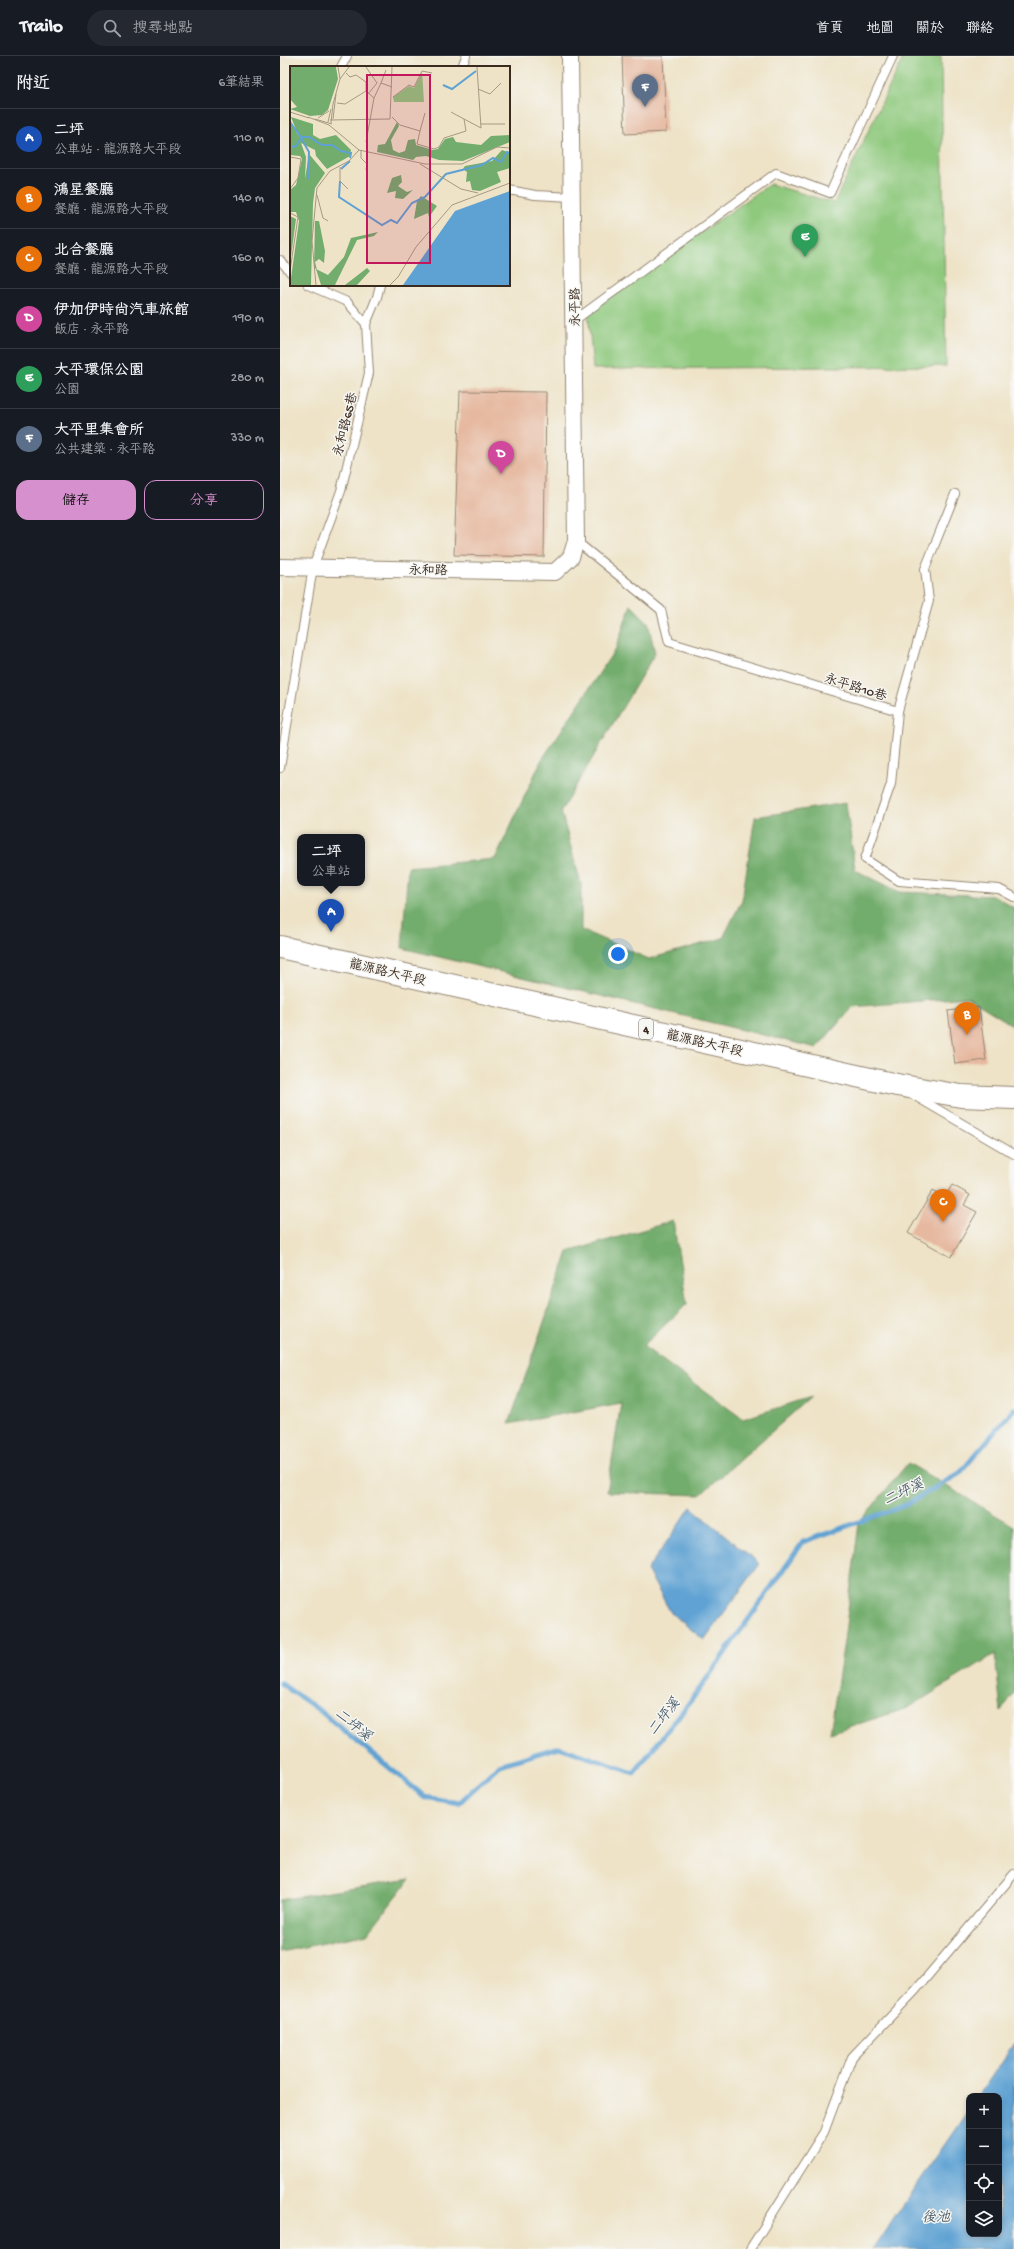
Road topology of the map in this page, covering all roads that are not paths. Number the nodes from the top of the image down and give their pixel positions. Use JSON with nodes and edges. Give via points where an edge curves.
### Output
{"nodes":[{"id":1,"x":347,"y":56,"type":"edge"},
{"id":2,"x":466,"y":56,"type":"edge"},
{"id":3,"x":570,"y":56,"type":"edge"},
{"id":4,"x":892,"y":56,"type":"edge"},
{"id":5,"x":342,"y":66,"type":"edge"},
{"id":6,"x":462,"y":66,"type":"edge"},
{"id":7,"x":510,"y":190,"type":"edge"},
{"id":8,"x":572,"y":197,"type":"junction"},
{"id":9,"x":280,"y":260,"type":"edge"},
{"id":10,"x":290,"y":272,"type":"edge"},
{"id":11,"x":310,"y":286,"type":"edge"},
{"id":12,"x":380,"y":286,"type":"edge"},
{"id":13,"x":575,"y":320,"type":"junction"},
{"id":14,"x":366,"y":324,"type":"junction"},
{"id":15,"x":955,"y":494,"type":"dead end"},
{"id":16,"x":576,"y":541,"type":"junction"},
{"id":17,"x":570,"y":557,"type":"joint"},
{"id":18,"x":280,"y":567,"type":"edge"},
{"id":19,"x":313,"y":567,"type":"junction"},
{"id":20,"x":898,"y":711,"type":"junction"},
{"id":21,"x":280,"y":768,"type":"edge"},
{"id":22,"x":1014,"y":897,"type":"edge"},
{"id":23,"x":280,"y":947,"type":"edge"},
{"id":24,"x":897,"y":1085,"type":"junction"},
{"id":25,"x":1014,"y":1098,"type":"edge"},
{"id":26,"x":1014,"y":1154,"type":"edge"},
{"id":27,"x":1014,"y":1874,"type":"edge"},
{"id":28,"x":750,"y":2249,"type":"edge"}],
"edges":[{"from":1,"to":5,"type":"lane"},
{"from":2,"to":6,"type":"lane"},
{"from":3,"to":8,"type":"street","name":"永平路"},
{"from":4,"to":13,"type":"lane","via":[[830,193],[776,173]]},
{"from":7,"to":8,"type":"lane","via":[[535,195]]},
{"from":8,"to":13,"type":"street","name":"永平路"},
{"from":9,"to":10,"type":"lane"},
{"from":11,"to":14,"type":"lane","via":[[347,302]]},
{"from":12,"to":14,"type":"lane","name":"永和路65巷"},
{"from":13,"to":16,"type":"street","name":"永平路"},
{"from":14,"to":19,"type":"lane","name":"永和路65巷","via":[[369,373],[341,491]]},
{"from":15,"to":20,"type":"lane","via":[[924,569],[930,601]]},
{"from":16,"to":17,"type":"street","name":"永平路"},
{"from":16,"to":20,"type":"lane","name":"永平路10巷","via":[[661,610],[669,642]]},
{"from":17,"to":19,"type":"street","name":"永和路","via":[[555,572]]},
{"from":18,"to":19,"type":"street","name":"永和路"},
{"from":19,"to":21,"type":"lane","name":"永和路65巷"},
{"from":20,"to":22,"type":"lane","name":"永平路10巷","via":[[891,784],[865,859],[899,881],[999,889]]},
{"from":23,"to":24,"type":"main road","name":"龍源路大平段","number":"4"},
{"from":24,"to":25,"type":"main road","name":"龍源路大平段","number":"4","via":[[960,1096]]},
{"from":24,"to":26,"type":"lane"},
{"from":27,"to":28,"type":"lane","via":[[915,1991],[852,2057],[824,2132]]}]}
